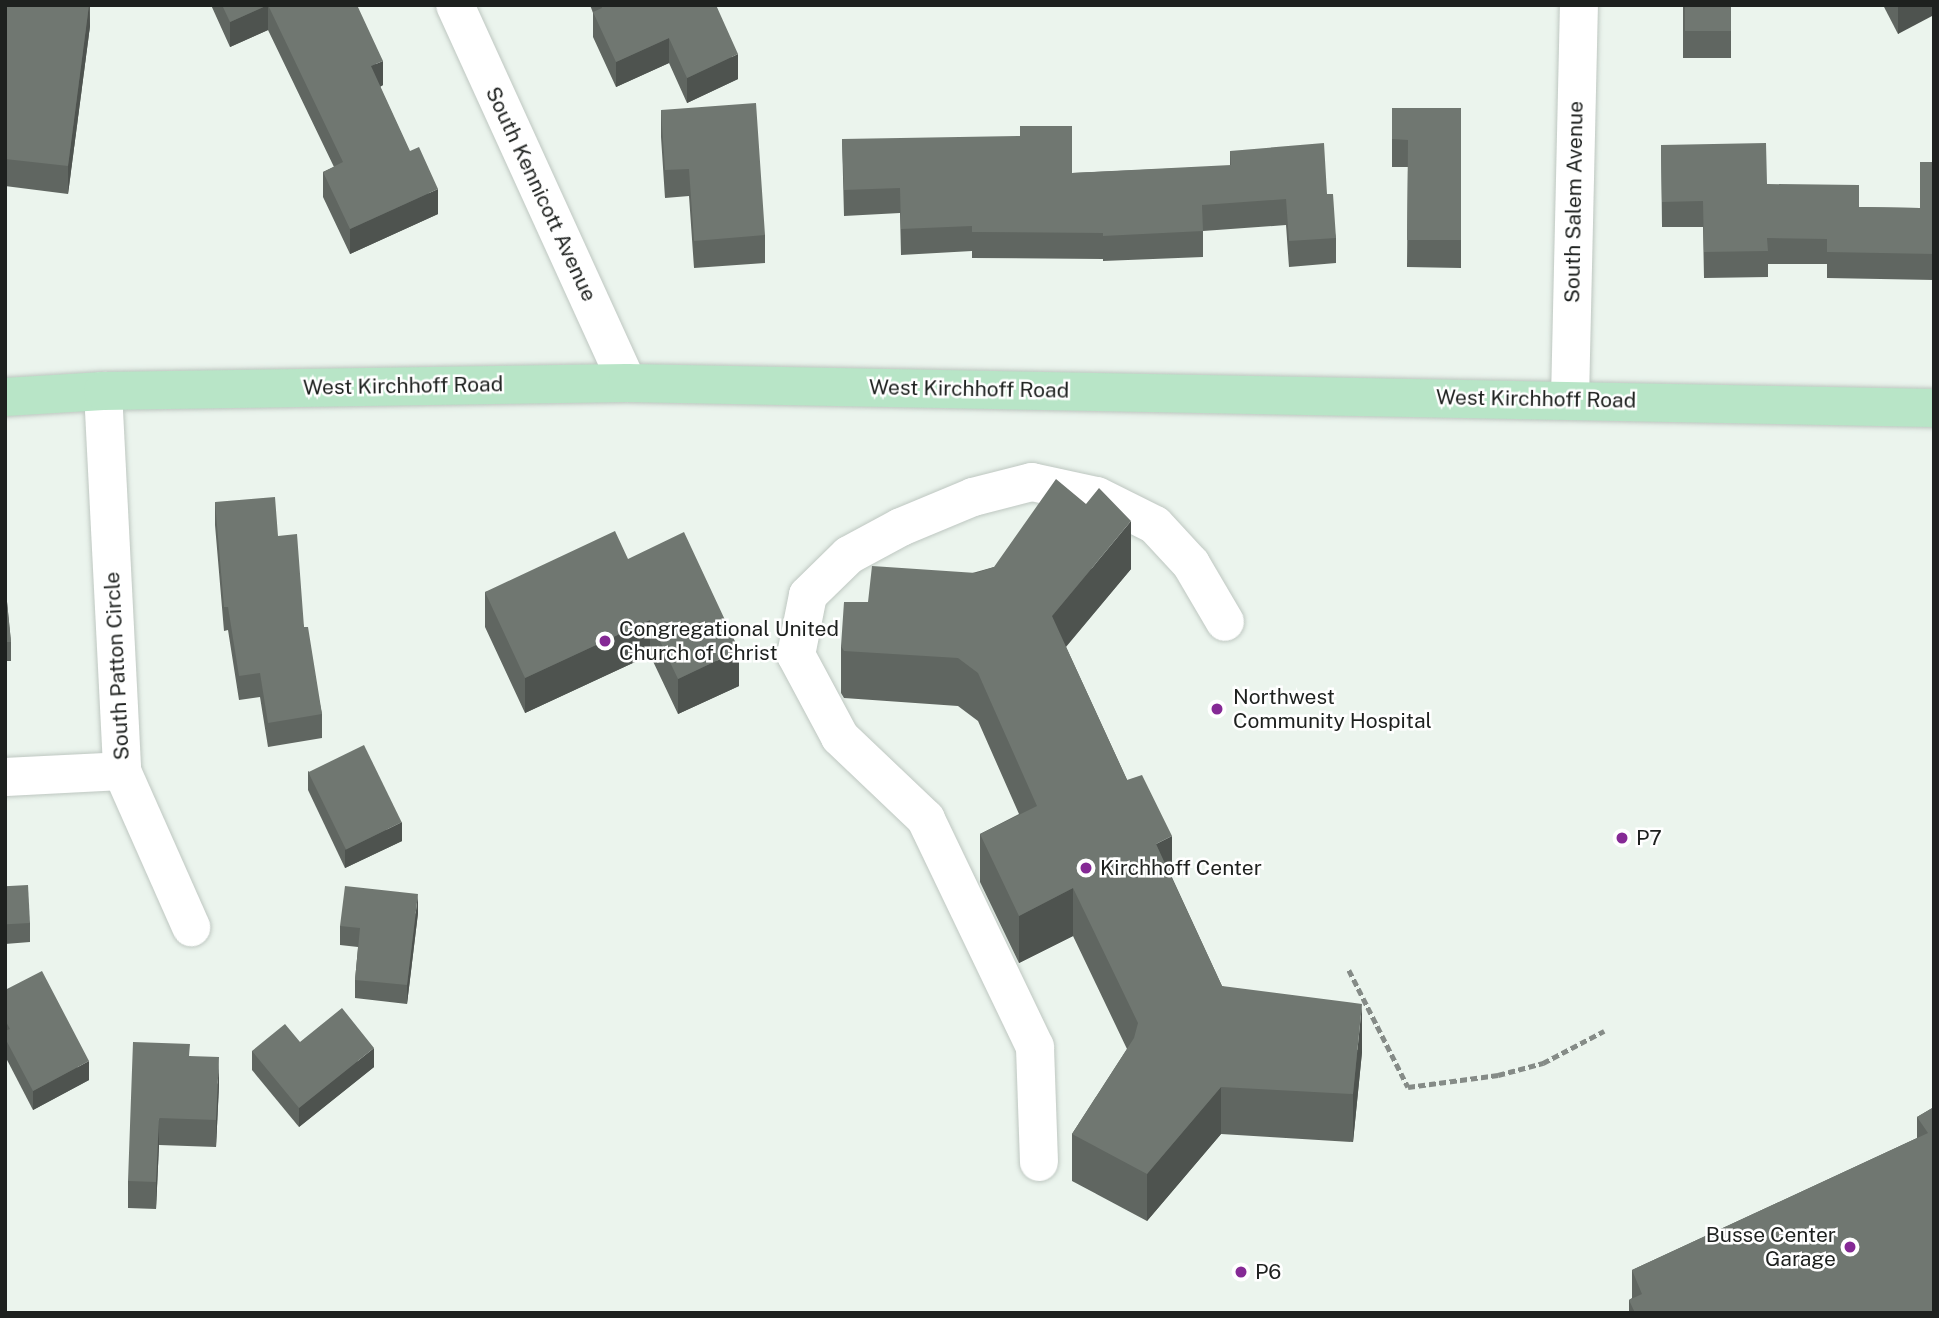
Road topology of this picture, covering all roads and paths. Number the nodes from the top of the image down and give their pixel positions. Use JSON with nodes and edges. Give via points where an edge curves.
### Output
{"nodes":[{"id":1,"x":455,"y":5,"type":"edge"},
{"id":2,"x":1579,"y":5,"type":"edge"},
{"id":3,"x":627,"y":383,"type":"junction"},
{"id":4,"x":103,"y":391,"type":"junction"},
{"id":5,"x":5,"y":397,"type":"edge"},
{"id":6,"x":1570,"y":399,"type":"junction"},
{"id":7,"x":1934,"y":408,"type":"edge"},
{"id":8,"x":1225,"y":622,"type":"dead end"},
{"id":9,"x":122,"y":771,"type":"junction"},
{"id":10,"x":5,"y":777,"type":"edge"},
{"id":11,"x":191,"y":927,"type":"dead end"},
{"id":12,"x":1349,"y":970,"type":"dead end"},
{"id":13,"x":1604,"y":1031,"type":"dead end"},
{"id":14,"x":1039,"y":1162,"type":"dead end"}],
"edges":[{"from":1,"to":3,"type":"street","name":"South Kennicott Avenue"},
{"from":2,"to":6,"type":"street","name":"South Salem Avenue"},
{"from":3,"to":4,"type":"main road","name":"West Kirchhoff Road"},
{"from":3,"to":6,"type":"main road","name":"West Kirchhoff Road"},
{"from":4,"to":5,"type":"main road","name":"West Kirchhoff Road"},
{"from":4,"to":9,"type":"street","name":"South Patton Circle"},
{"from":6,"to":7,"type":"main road","name":"West Kirchhoff Road"},
{"from":8,"to":14,"type":"street","via":[[1191,564],[1155,525],[1097,496],[1032,482],[973,497],[901,527],[849,555],[808,595],[796,655],[840,737],[926,819],[1035,1047]]},
{"from":9,"to":10,"type":"street"},
{"from":9,"to":11,"type":"street","name":"South Patton Circle"},
{"from":12,"to":13,"type":"path","via":[[1408,1087],[1498,1075],[1543,1063]]}]}
